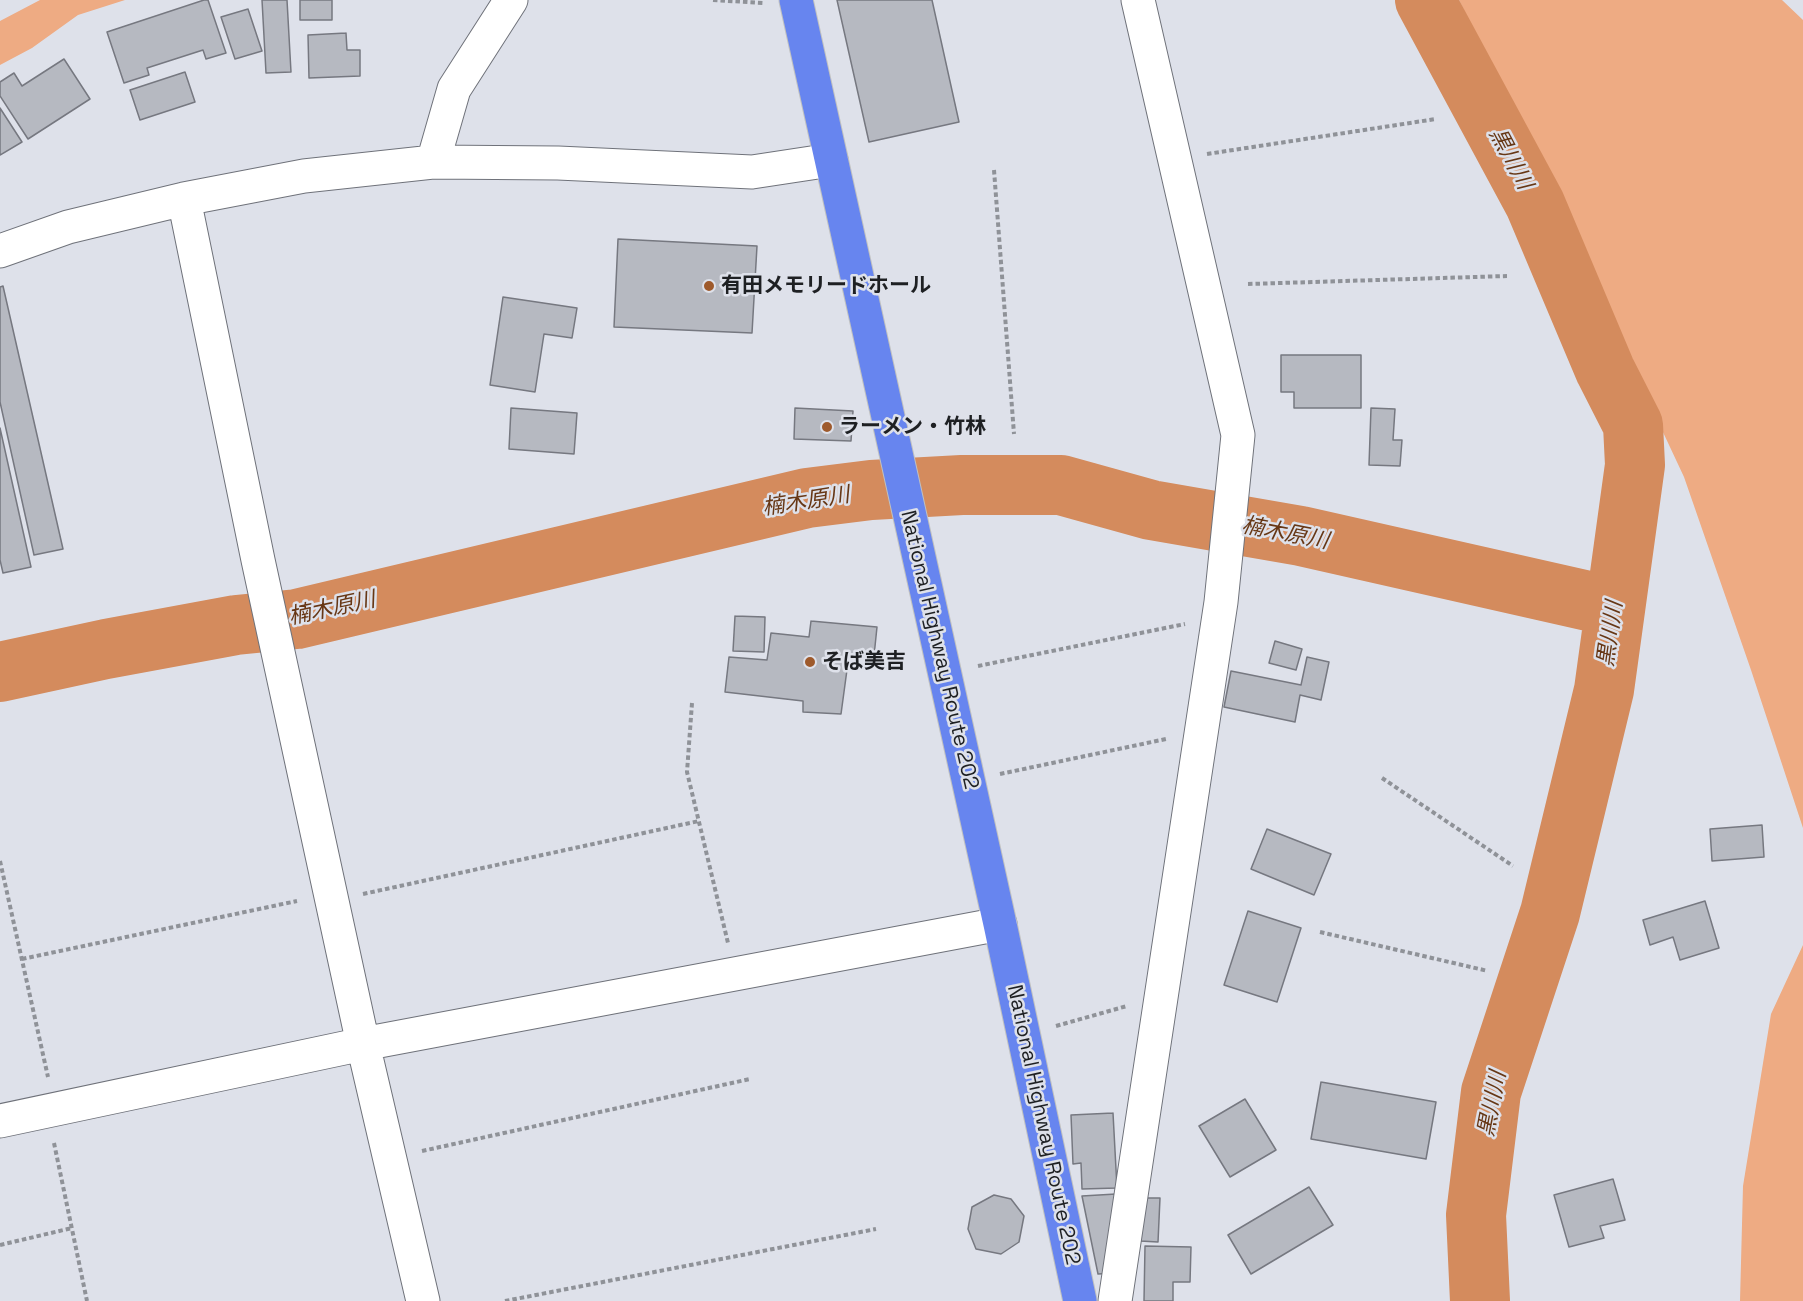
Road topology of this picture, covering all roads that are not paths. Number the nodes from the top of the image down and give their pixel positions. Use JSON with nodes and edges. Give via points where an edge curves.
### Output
{"nodes":[{"id":1,"x":511,"y":0,"type":"edge"},
{"id":2,"x":1138,"y":0,"type":"edge"},
{"id":3,"x":782,"y":2,"type":"edge"},
{"id":4,"x":831,"y":160,"type":"junction"},
{"id":5,"x":433,"y":162,"type":"junction"},
{"id":6,"x":184,"y":199,"type":"junction"},
{"id":7,"x":0,"y":251,"type":"edge"},
{"id":8,"x":1000,"y":924,"type":"junction"},
{"id":9,"x":363,"y":1044,"type":"junction"},
{"id":10,"x":0,"y":1121,"type":"edge"},
{"id":11,"x":423,"y":1301,"type":"edge"},
{"id":12,"x":1080,"y":1301,"type":"edge"},
{"id":13,"x":1115,"y":1301,"type":"edge"}],
"edges":[{"from":1,"to":5,"type":"street","via":[[454,89]]},
{"from":2,"to":13,"type":"street","via":[[1238,435],[1221,602]]},
{"from":3,"to":4,"type":"highway","name":"National Highway Route 202"},
{"from":4,"to":5,"type":"street","via":[[752,172]]},
{"from":4,"to":8,"type":"highway","name":"National Highway Route 202"},
{"from":5,"to":6,"type":"street","via":[[304,176]]},
{"from":6,"to":7,"type":"street","via":[[68,227]]},
{"from":6,"to":9,"type":"street"},
{"from":8,"to":9,"type":"street"},
{"from":8,"to":12,"type":"highway","name":"National Highway Route 202"},
{"from":9,"to":10,"type":"street"},
{"from":9,"to":11,"type":"street"}]}
